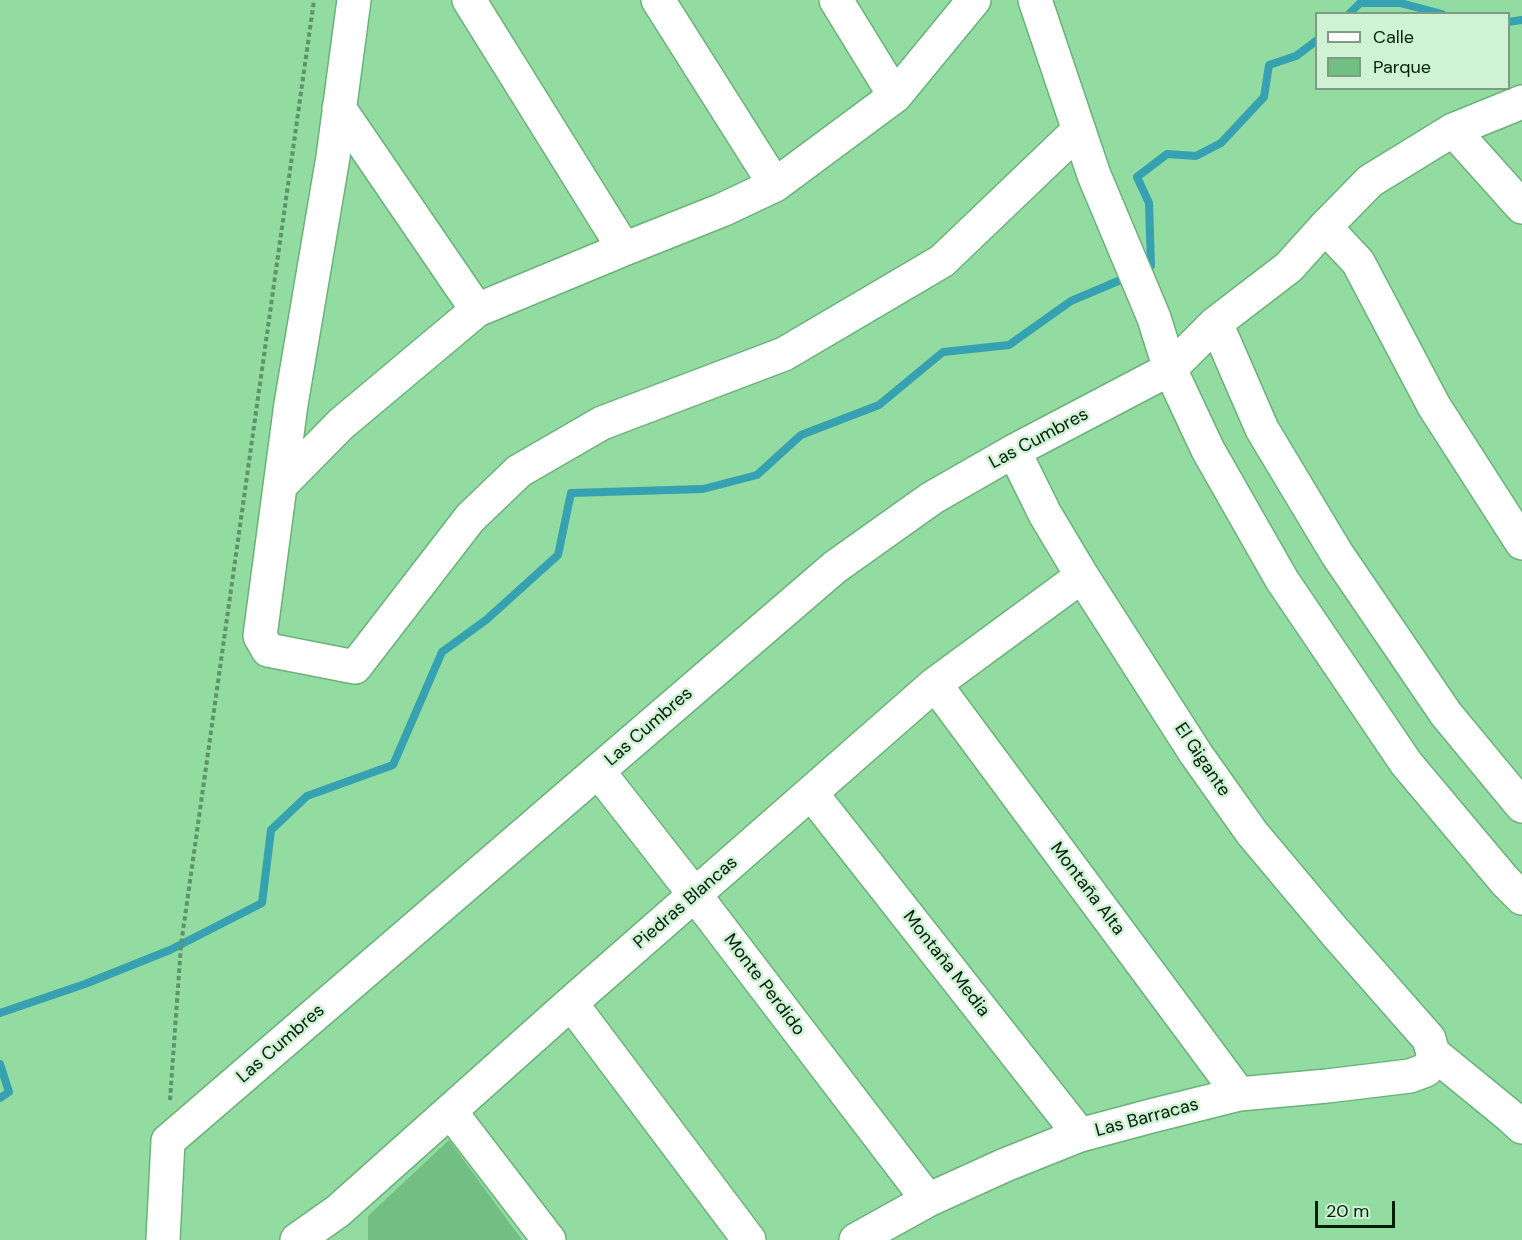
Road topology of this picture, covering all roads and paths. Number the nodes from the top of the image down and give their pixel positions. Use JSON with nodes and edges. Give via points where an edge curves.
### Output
{"nodes":[{"id":1,"x":314,"y":0,"type":"edge"},
{"id":2,"x":354,"y":0,"type":"edge"},
{"id":3,"x":469,"y":0,"type":"edge"},
{"id":4,"x":658,"y":0,"type":"edge"},
{"id":5,"x":836,"y":0,"type":"edge"},
{"id":6,"x":974,"y":0,"type":"edge"},
{"id":7,"x":1035,"y":0,"type":"edge"},
{"id":8,"x":895,"y":96,"type":"junction"},
{"id":9,"x":1522,"y":102,"type":"edge"},
{"id":10,"x":339,"y":108,"type":"junction"},
{"id":11,"x":1079,"y":130,"type":"junction"},
{"id":12,"x":1453,"y":130,"type":"junction"},
{"id":13,"x":775,"y":185,"type":"junction"},
{"id":14,"x":1522,"y":207,"type":"edge"},
{"id":15,"x":1325,"y":226,"type":"junction"},
{"id":16,"x":624,"y":249,"type":"junction"},
{"id":17,"x":477,"y":310,"type":"junction"},
{"id":18,"x":1216,"y":323,"type":"junction"},
{"id":19,"x":1170,"y":369,"type":"junction"},
{"id":20,"x":1014,"y":452,"type":"junction"},
{"id":21,"x":280,"y":486,"type":"junction"},
{"id":22,"x":1522,"y":543,"type":"edge"},
{"id":23,"x":1082,"y":576,"type":"junction"},
{"id":24,"x":935,"y":684,"type":"junction"},
{"id":25,"x":598,"y":771,"type":"junction"},
{"id":26,"x":811,"y":793,"type":"junction"},
{"id":27,"x":1522,"y":806,"type":"edge"},
{"id":28,"x":695,"y":895,"type":"junction"},
{"id":29,"x":1522,"y":898,"type":"edge"},
{"id":30,"x":571,"y":1003,"type":"junction"},
{"id":31,"x":1431,"y":1046,"type":"junction"},
{"id":32,"x":1239,"y":1094,"type":"junction"},
{"id":33,"x":450,"y":1111,"type":"junction"},
{"id":34,"x":1522,"y":1127,"type":"edge"},
{"id":35,"x":1080,"y":1135,"type":"junction"},
{"id":36,"x":168,"y":1141,"type":"junction"},
{"id":37,"x":928,"y":1200,"type":"junction"},
{"id":38,"x":339,"y":1225,"type":"edge"},
{"id":39,"x":163,"y":1240,"type":"edge"},
{"id":40,"x":297,"y":1240,"type":"edge"},
{"id":41,"x":549,"y":1240,"type":"edge"},
{"id":42,"x":750,"y":1240,"type":"edge"},
{"id":43,"x":856,"y":1240,"type":"edge"}],
"edges":[{"from":1,"to":36,"type":"path","via":[[181,945]]},
{"from":2,"to":10,"type":"street"},
{"from":3,"to":16,"type":"street"},
{"from":4,"to":13,"type":"street"},
{"from":5,"to":8,"type":"street"},
{"from":6,"to":8,"type":"street"},
{"from":7,"to":11,"type":"street"},
{"from":8,"to":13,"type":"street"},
{"from":9,"to":12,"type":"street","name":"Las Cumbres"},
{"from":10,"to":17,"type":"street"},
{"from":10,"to":21,"type":"street"},
{"from":11,"to":19,"type":"street","via":[[1154,318]]},
{"from":11,"to":21,"type":"street","via":[[942,261],[784,354],[602,423],[519,471],[470,518],[354,667],[268,650],[260,636]]},
{"from":12,"to":14,"type":"street"},
{"from":12,"to":15,"type":"street","name":"Las Cumbres","via":[[1370,181]]},
{"from":13,"to":16,"type":"street"},
{"from":15,"to":18,"type":"street","name":"Las Cumbres","via":[[1289,267]]},
{"from":15,"to":22,"type":"street","via":[[1358,262],[1434,406]]},
{"from":16,"to":17,"type":"street"},
{"from":17,"to":21,"type":"street","via":[[341,424]]},
{"from":18,"to":19,"type":"street","name":"Las Cumbres"},
{"from":18,"to":27,"type":"street","via":[[1262,429],[1337,554],[1446,714]]},
{"from":19,"to":20,"type":"street","name":"Las Cumbres"},
{"from":19,"to":29,"type":"street","via":[[1208,450],[1282,580],[1406,764]]},
{"from":20,"to":23,"type":"street","name":"El Gigante"},
{"from":20,"to":25,"type":"street","name":"Las Cumbres","via":[[932,498],[835,567]]},
{"from":23,"to":24,"type":"street","name":"Piedras Blancas"},
{"from":23,"to":31,"type":"street","name":"El Gigante","via":[[1252,833]]},
{"from":24,"to":26,"type":"street","name":"Piedras Blancas"},
{"from":24,"to":32,"type":"street","name":"Montaña Alta"},
{"from":25,"to":28,"type":"street","name":"Monte Perdido"},
{"from":25,"to":36,"type":"street","name":"Las Cumbres"},
{"from":26,"to":28,"type":"street","name":"Piedras Blancas"},
{"from":26,"to":35,"type":"street","name":"Montaña Media"},
{"from":28,"to":30,"type":"street","name":"Piedras Blancas"},
{"from":28,"to":37,"type":"street","name":"Monte Perdido"},
{"from":30,"to":33,"type":"street","name":"Piedras Blancas"},
{"from":30,"to":42,"type":"street"},
{"from":31,"to":32,"type":"street","name":"Las Barracas","via":[[1432,1062],[1426,1070],[1410,1076]]},
{"from":31,"to":34,"type":"street","name":"El Gigante"},
{"from":32,"to":35,"type":"street","name":"Las Barracas"},
{"from":33,"to":38,"type":"street","name":"Piedras Blancas"},
{"from":33,"to":41,"type":"street"},
{"from":35,"to":37,"type":"street","name":"Las Barracas"},
{"from":36,"to":39,"type":"street"},
{"from":37,"to":43,"type":"street","name":"Las Barracas"},
{"from":38,"to":40,"type":"street","name":"Piedras Blancas"}]}
